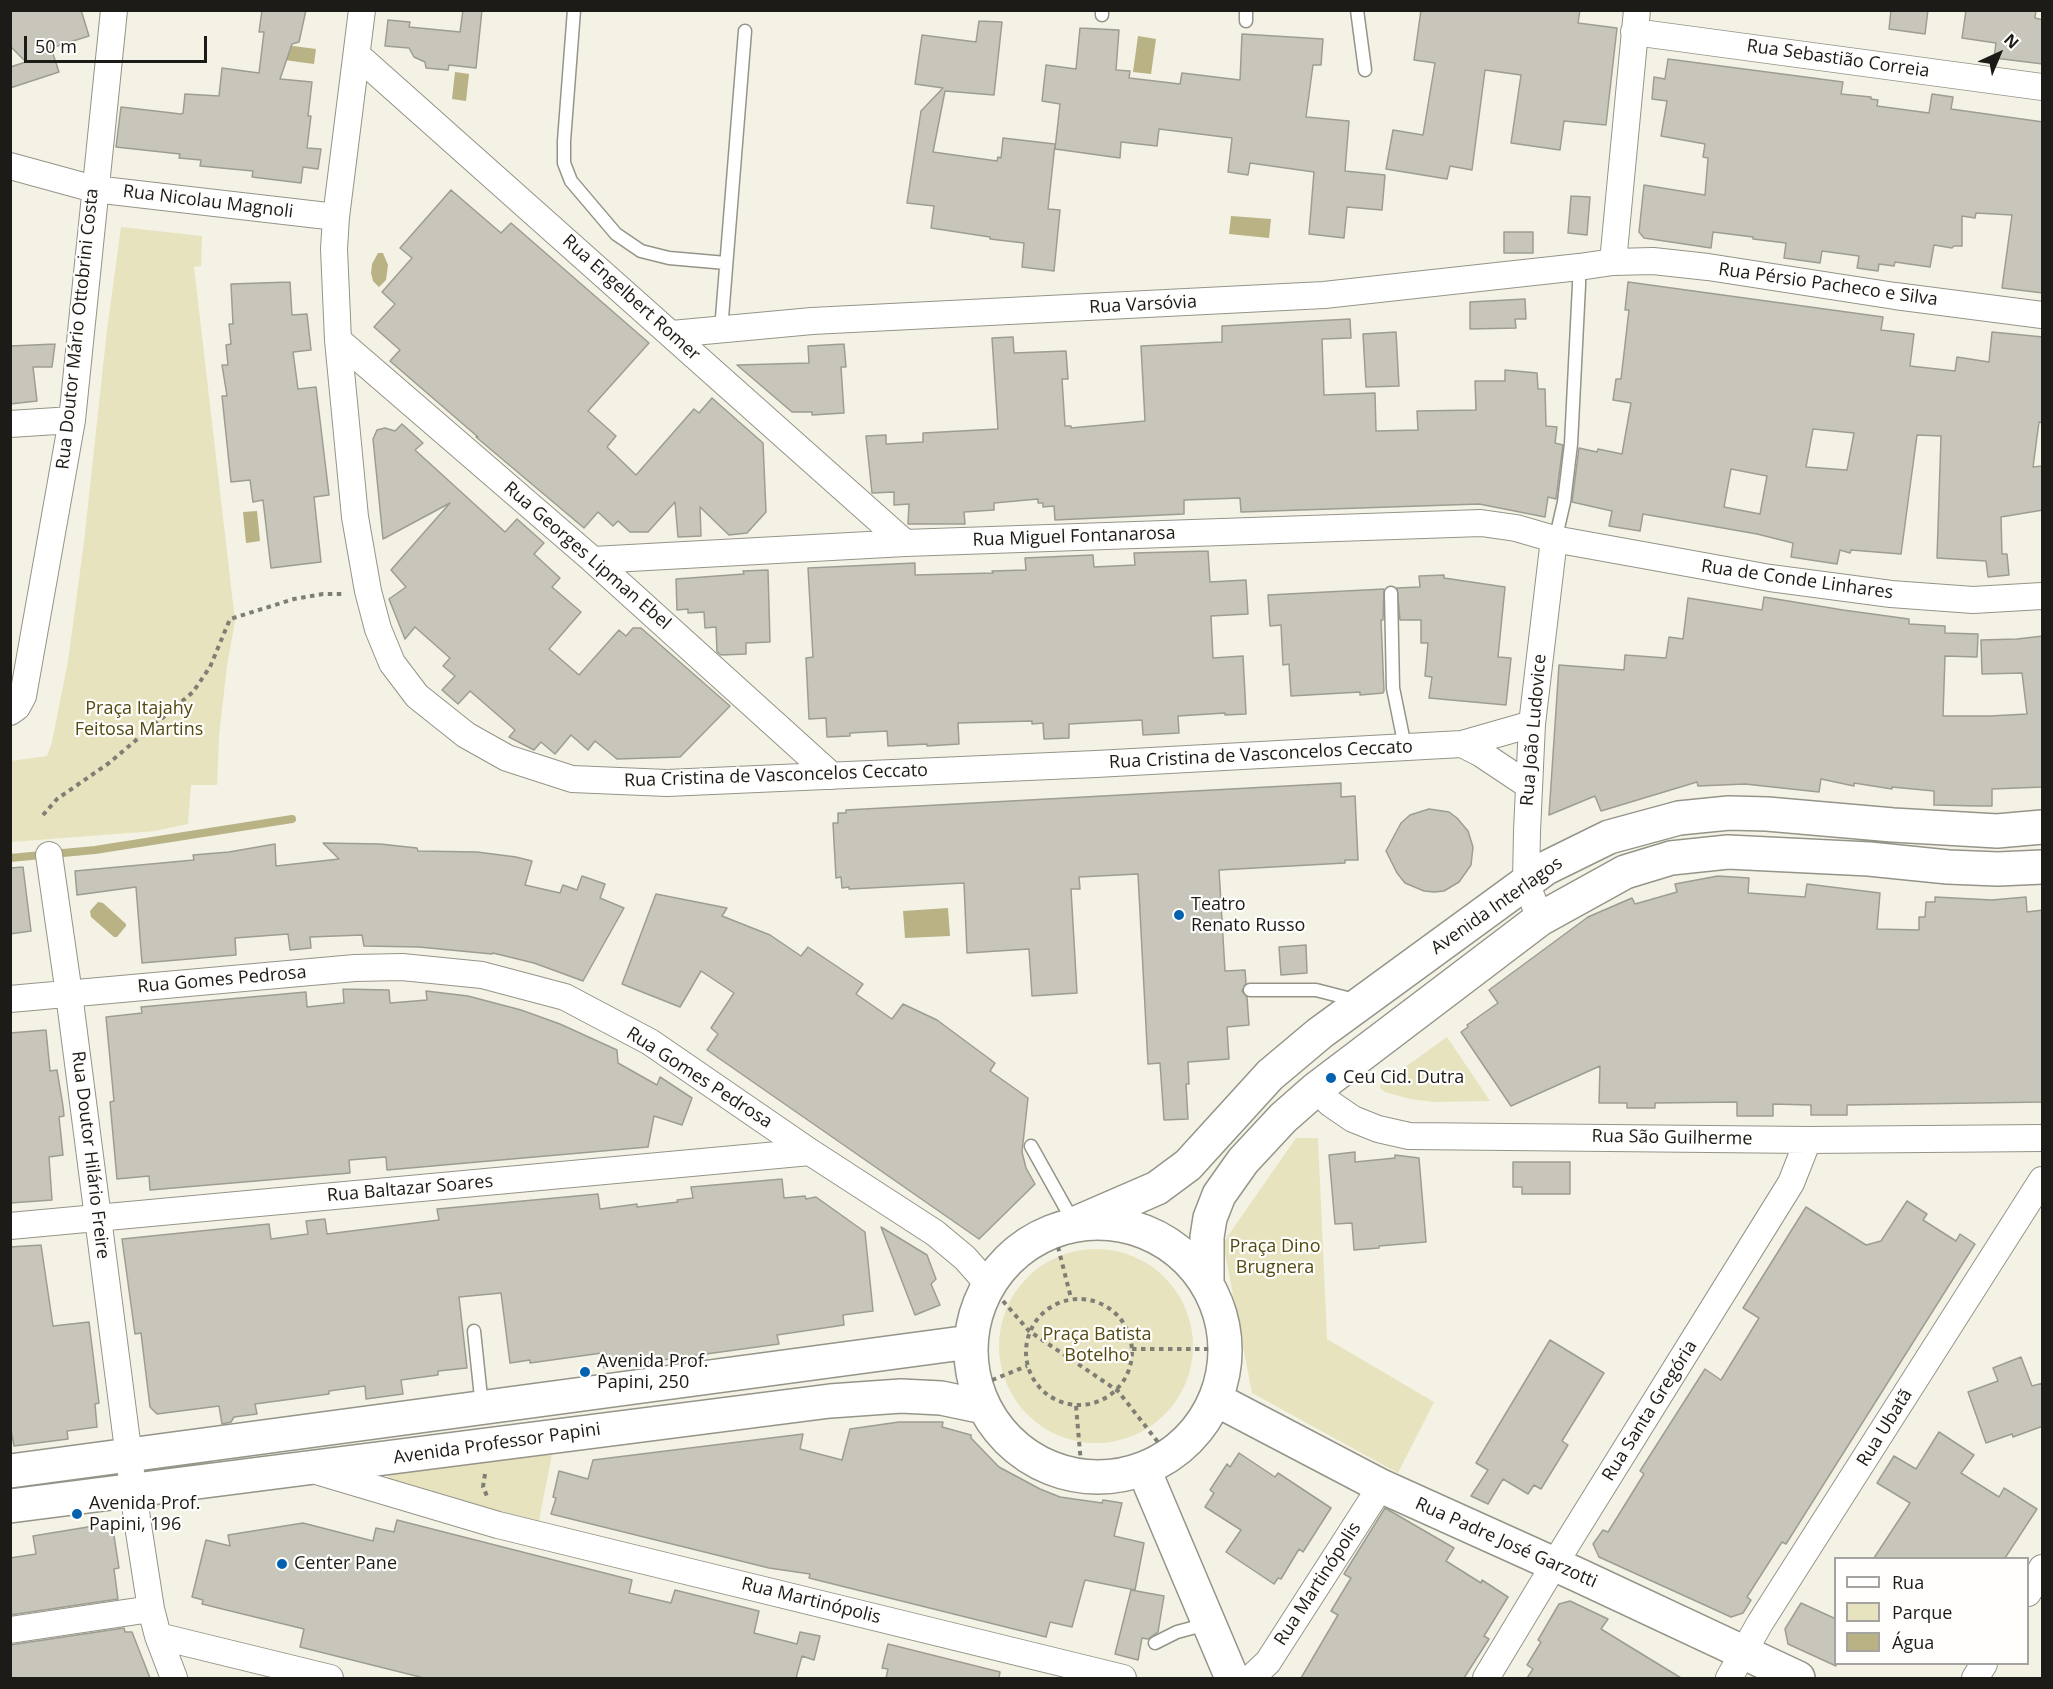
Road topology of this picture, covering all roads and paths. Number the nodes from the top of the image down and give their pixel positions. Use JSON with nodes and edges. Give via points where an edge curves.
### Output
{"nodes":[{"id":1,"x":114,"y":10,"type":"edge"},
{"id":2,"x":362,"y":10,"type":"edge"},
{"id":3,"x":574,"y":10,"type":"edge"},
{"id":4,"x":1357,"y":10,"type":"edge"},
{"id":5,"x":1636,"y":21,"type":"edge"},
{"id":6,"x":745,"y":31,"type":"dead end"},
{"id":7,"x":357,"y":55,"type":"junction"},
{"id":8,"x":1365,"y":70,"type":"dead end"},
{"id":9,"x":2043,"y":87,"type":"edge"},
{"id":10,"x":10,"y":165,"type":"edge"},
{"id":11,"x":94,"y":189,"type":"junction"},
{"id":12,"x":336,"y":217,"type":"junction"},
{"id":13,"x":1612,"y":262,"type":"junction"},
{"id":14,"x":726,"y":263,"type":"junction"},
{"id":15,"x":1578,"y":267,"type":"junction"},
{"id":16,"x":2043,"y":315,"type":"edge"},
{"id":17,"x":721,"y":330,"type":"junction"},
{"id":18,"x":672,"y":334,"type":"junction"},
{"id":19,"x":338,"y":340,"type":"junction"},
{"id":20,"x":72,"y":420,"type":"junction"},
{"id":21,"x":10,"y":424,"type":"edge"},
{"id":22,"x":1554,"y":539,"type":"junction"},
{"id":23,"x":905,"y":543,"type":"junction"},
{"id":24,"x":593,"y":560,"type":"junction"},
{"id":25,"x":368,"y":591,"type":"junction"},
{"id":26,"x":1391,"y":593,"type":"dead end"},
{"id":27,"x":2043,"y":596,"type":"edge"},
{"id":28,"x":10,"y":712,"type":"edge"},
{"id":29,"x":1532,"y":724,"type":"junction"},
{"id":30,"x":1462,"y":744,"type":"junction"},
{"id":31,"x":1405,"y":747,"type":"junction"},
{"id":32,"x":832,"y":776,"type":"junction"},
{"id":33,"x":1528,"y":785,"type":"junction"},
{"id":34,"x":43,"y":815,"type":"dead end"},
{"id":35,"x":2043,"y":827,"type":"edge"},
{"id":36,"x":49,"y":855,"type":"dead end"},
{"id":37,"x":2043,"y":867,"type":"edge"},
{"id":38,"x":1526,"y":882,"type":"junction"},
{"id":39,"x":1540,"y":919,"type":"junction"},
{"id":40,"x":1250,"y":990,"type":"dead end"},
{"id":41,"x":69,"y":994,"type":"junction"},
{"id":42,"x":10,"y":999,"type":"edge"},
{"id":43,"x":1362,"y":1002,"type":"junction"},
{"id":44,"x":1316,"y":1089,"type":"junction"},
{"id":45,"x":2043,"y":1138,"type":"edge"},
{"id":46,"x":1808,"y":1140,"type":"junction"},
{"id":47,"x":1031,"y":1146,"type":"dead end"},
{"id":48,"x":810,"y":1152,"type":"junction"},
{"id":49,"x":2043,"y":1180,"type":"edge"},
{"id":50,"x":97,"y":1218,"type":"junction"},
{"id":51,"x":10,"y":1226,"type":"edge"},
{"id":52,"x":1064,"y":1227,"type":"junction"},
{"id":53,"x":1207,"y":1282,"type":"junction"},
{"id":54,"x":988,"y":1284,"type":"junction"},
{"id":55,"x":1071,"y":1299,"type":"junction"},
{"id":56,"x":474,"y":1330,"type":"dead end"},
{"id":57,"x":1029,"y":1331,"type":"junction"},
{"id":58,"x":970,"y":1342,"type":"junction"},
{"id":59,"x":1132,"y":1349,"type":"junction"},
{"id":60,"x":1225,"y":1349,"type":"junction"},
{"id":61,"x":1028,"y":1366,"type":"junction"},
{"id":62,"x":1118,"y":1391,"type":"junction"},
{"id":63,"x":980,"y":1397,"type":"junction"},
{"id":64,"x":1217,"y":1400,"type":"junction"},
{"id":65,"x":1076,"y":1406,"type":"junction"},
{"id":66,"x":483,"y":1408,"type":"junction"},
{"id":67,"x":421,"y":1416,"type":"junction"},
{"id":68,"x":489,"y":1445,"type":"junction"},
{"id":69,"x":424,"y":1454,"type":"junction"},
{"id":70,"x":129,"y":1455,"type":"junction"},
{"id":71,"x":1156,"y":1462,"type":"junction"},
{"id":72,"x":310,"y":1469,"type":"junction"},
{"id":73,"x":10,"y":1471,"type":"edge"},
{"id":74,"x":1082,"y":1475,"type":"junction"},
{"id":75,"x":1381,"y":1486,"type":"junction"},
{"id":76,"x":133,"y":1489,"type":"junction"},
{"id":77,"x":10,"y":1506,"type":"edge"},
{"id":78,"x":498,"y":1525,"type":"junction"},
{"id":79,"x":1555,"y":1564,"type":"junction"},
{"id":80,"x":2043,"y":1568,"type":"edge"},
{"id":81,"x":2029,"y":1591,"type":"edge"},
{"id":82,"x":151,"y":1609,"type":"junction"},
{"id":83,"x":1209,"y":1623,"type":"junction"},
{"id":84,"x":10,"y":1630,"type":"edge"},
{"id":85,"x":158,"y":1636,"type":"junction"},
{"id":86,"x":1155,"y":1643,"type":"dead end"},
{"id":87,"x":1983,"y":1665,"type":"edge"},
{"id":88,"x":1737,"y":1666,"type":"edge"},
{"id":89,"x":174,"y":1678,"type":"edge"},
{"id":90,"x":330,"y":1678,"type":"edge"},
{"id":91,"x":1123,"y":1678,"type":"edge"},
{"id":92,"x":1232,"y":1678,"type":"edge"},
{"id":93,"x":1251,"y":1678,"type":"edge"},
{"id":94,"x":1486,"y":1678,"type":"edge"},
{"id":95,"x":1798,"y":1678,"type":"edge"},
{"id":96,"x":1975,"y":1678,"type":"edge"}],
"edges":[{"from":1,"to":11,"type":"street","name":"Rua Doutor Mário Ottobrini Costa"},
{"from":2,"to":7,"type":"street","name":"Rua Cristina de Vasconcelos Ceccato"},
{"from":3,"to":14,"type":"lane","via":[[564,141],[564,163],[571,181],[616,234],[641,251],[669,258]]},
{"from":4,"to":8,"type":"lane"},
{"from":5,"to":9,"type":"street","name":"Rua Sebastião Correia"},
{"from":5,"to":13,"type":"street"},
{"from":6,"to":14,"type":"lane"},
{"from":7,"to":12,"type":"street","name":"Rua Cristina de Vasconcelos Ceccato"},
{"from":7,"to":18,"type":"street","name":"Rua Engelbert Romer"},
{"from":10,"to":11,"type":"street","name":"Rua Nicolau Magnoli"},
{"from":11,"to":12,"type":"street","name":"Rua Nicolau Magnoli"},
{"from":11,"to":20,"type":"street","name":"Rua Doutor Mário Ottobrini Costa"},
{"from":12,"to":19,"type":"street","name":"Rua Cristina de Vasconcelos Ceccato"},
{"from":13,"to":15,"type":"street","name":"Rua Varsóvia"},
{"from":13,"to":16,"type":"street","name":"Rua Pérsio Pacheco e Silva","via":[[1653,261],[1708,267]]},
{"from":14,"to":17,"type":"lane"},
{"from":15,"to":17,"type":"street","name":"Rua Varsóvia","via":[[1324,296],[812,321]]},
{"from":15,"to":22,"type":"lane","via":[[1571,444],[1564,501]]},
{"from":17,"to":18,"type":"street","name":"Rua Varsóvia"},
{"from":18,"to":23,"type":"street","name":"Rua Engelbert Romer"},
{"from":19,"to":24,"type":"street","name":"Rua Georges Lipman Ebel"},
{"from":19,"to":25,"type":"street","name":"Rua Cristina de Vasconcelos Ceccato","via":[[355,517]]},
{"from":20,"to":21,"type":"street"},
{"from":20,"to":28,"type":"street","name":"Rua Doutor Mário Ottobrini Costa","via":[[23,696]]},
{"from":22,"to":23,"type":"street","name":"Rua Miguel Fontanarosa","via":[[1481,523]]},
{"from":22,"to":27,"type":"street","name":"Rua de Conde Linhares","via":[[1770,578],[1891,594],[1973,600]]},
{"from":22,"to":29,"type":"street","name":"Rua João Ludovice"},
{"from":23,"to":24,"type":"street","name":"Rua Miguel Fontanarosa"},
{"from":24,"to":32,"type":"street","name":"Rua Georges Lipman Ebel"},
{"from":25,"to":32,"type":"street","name":"Rua Cristina de Vasconcelos Ceccato","via":[[392,663],[417,696],[466,735],[507,758],[572,779],[667,783]]},
{"from":25,"to":34,"type":"path","via":[[294,599],[230,619],[210,667],[193,692],[109,763],[57,799]]},
{"from":26,"to":31,"type":"lane","via":[[1393,688]]},
{"from":29,"to":30,"type":"street","name":"Rua Cristina de Vasconcelos Ceccato"},
{"from":29,"to":33,"type":"street","name":"Rua João Ludovice"},
{"from":30,"to":31,"type":"street","name":"Rua Cristina de Vasconcelos Ceccato"},
{"from":30,"to":33,"type":"street"},
{"from":31,"to":32,"type":"street","name":"Rua Cristina de Vasconcelos Ceccato"},
{"from":33,"to":38,"type":"street","name":"Rua João Ludovice"},
{"from":35,"to":38,"type":"main road","name":"Avenida Interlagos","via":[[1997,831],[1729,813],[1679,818],[1609,837]]},
{"from":36,"to":41,"type":"street","name":"Rua Doutor Hilário Freire"},
{"from":37,"to":39,"type":"main road","name":"Avenida Interlagos","via":[[1948,867],[1728,852],[1671,858],[1625,872]]},
{"from":38,"to":39,"type":"street","name":"Rua João Ludovice"},
{"from":38,"to":43,"type":"main road","name":"Avenida Interlagos"},
{"from":39,"to":44,"type":"main road","name":"Avenida Interlagos"},
{"from":40,"to":43,"type":"lane","via":[[1316,990]]},
{"from":41,"to":42,"type":"street","name":"Rua Gomes Pedrosa"},
{"from":41,"to":48,"type":"street","name":"Rua Gomes Pedrosa","via":[[355,968],[402,967],[482,975],[565,997],[650,1042]]},
{"from":41,"to":50,"type":"street","name":"Rua Doutor Hilário Freire"},
{"from":43,"to":52,"type":"main road","name":"Avenida Interlagos","via":[[1270,1075],[1188,1165],[1157,1188]]},
{"from":44,"to":46,"type":"street","name":"Rua São Guilherme","via":[[1353,1119],[1409,1136]]},
{"from":44,"to":53,"type":"main road","name":"Avenida Interlagos","via":[[1243,1161],[1219,1195],[1207,1237]]},
{"from":45,"to":46,"type":"street","name":"Rua São Guilherme"},
{"from":46,"to":79,"type":"street","name":"Rua Santa Gregória","via":[[1791,1183]]},
{"from":47,"to":52,"type":"lane"},
{"from":48,"to":50,"type":"street","name":"Rua Baltazar Soares"},
{"from":48,"to":54,"type":"street","name":"Rua Gomes Pedrosa","via":[[935,1233]]},
{"from":49,"to":88,"type":"street","name":"Rua Ubatã"},
{"from":50,"to":51,"type":"street","name":"Rua Baltazar Soares"},
{"from":50,"to":70,"type":"street","name":"Rua Doutor Hilário Freire"},
{"from":52,"to":53,"type":"main road","via":[[1112,1222],[1149,1232],[1182,1253]]},
{"from":52,"to":54,"type":"main road","via":[[1040,1236],[1011,1256]]},
{"from":52,"to":55,"type":"path"},
{"from":53,"to":60,"type":"main road","via":[[1223,1320]]},
{"from":54,"to":57,"type":"path"},
{"from":54,"to":58,"type":"main road","via":[[976,1312]]},
{"from":55,"to":57,"type":"path","via":[[1046,1309]]},
{"from":55,"to":59,"type":"path","via":[[1098,1301],[1120,1317]]},
{"from":56,"to":66,"type":"lane"},
{"from":57,"to":61,"type":"path"},
{"from":57,"to":62,"type":"path"},
{"from":58,"to":63,"type":"main road","via":[[971,1365]]},
{"from":58,"to":66,"type":"main road","name":"Avenida Professor Papini"},
{"from":59,"to":60,"type":"path"},
{"from":59,"to":62,"type":"path","via":[[1131,1368]]},
{"from":60,"to":64,"type":"main road"},
{"from":61,"to":63,"type":"path"},
{"from":61,"to":65,"type":"path","via":[[1038,1386],[1055,1400]]},
{"from":62,"to":65,"type":"path","via":[[1099,1402]]},
{"from":62,"to":71,"type":"path"},
{"from":63,"to":68,"type":"main road","name":"Avenida Professor Papini","via":[[842,1400]]},
{"from":63,"to":74,"type":"main road","via":[[1012,1444],[1052,1469]]},
{"from":64,"to":71,"type":"main road","via":[[1188,1443]]},
{"from":64,"to":75,"type":"main road","name":"Rua Padre José Garzotti"},
{"from":65,"to":74,"type":"path"},
{"from":66,"to":67,"type":"main road","name":"Avenida Professor Papini"},
{"from":67,"to":69,"type":"main road"},
{"from":67,"to":70,"type":"main road","name":"Avenida Professor Papini"},
{"from":68,"to":69,"type":"main road","name":"Avenida Professor Papini"},
{"from":68,"to":78,"type":"path","via":[[483,1487]]},
{"from":69,"to":72,"type":"main road","name":"Avenida Professor Papini"},
{"from":70,"to":73,"type":"main road","name":"Avenida Professor Papini"},
{"from":70,"to":76,"type":"street","name":"Rua Doutor Hilário Freire"},
{"from":71,"to":74,"type":"main road","via":[[1098,1478]]},
{"from":71,"to":83,"type":"main road"},
{"from":72,"to":76,"type":"main road","name":"Avenida Professor Papini"},
{"from":72,"to":78,"type":"street","name":"Rua Martinópolis"},
{"from":75,"to":79,"type":"main road","name":"Rua Padre José Garzotti"},
{"from":75,"to":93,"type":"street","name":"Rua Martinópolis","via":[[1274,1653]]},
{"from":76,"to":77,"type":"main road","name":"Avenida Professor Papini"},
{"from":76,"to":82,"type":"street","name":"Rua Doutor Hilário Freire"},
{"from":78,"to":91,"type":"street","name":"Rua Martinópolis"},
{"from":79,"to":88,"type":"main road","name":"Rua Padre José Garzotti"},
{"from":79,"to":94,"type":"street","name":"Rua Santa Gregória"},
{"from":80,"to":81,"type":"street"},
{"from":82,"to":84,"type":"street"},
{"from":82,"to":85,"type":"street","name":"Rua Doutor Hilário Freire"},
{"from":83,"to":86,"type":"lane"},
{"from":83,"to":92,"type":"main road"},
{"from":85,"to":89,"type":"street","name":"Rua Doutor Hilário Freire"},
{"from":85,"to":90,"type":"street"},
{"from":87,"to":96,"type":"street"},
{"from":88,"to":95,"type":"main road","name":"Rua Padre José Garzotti"}]}
